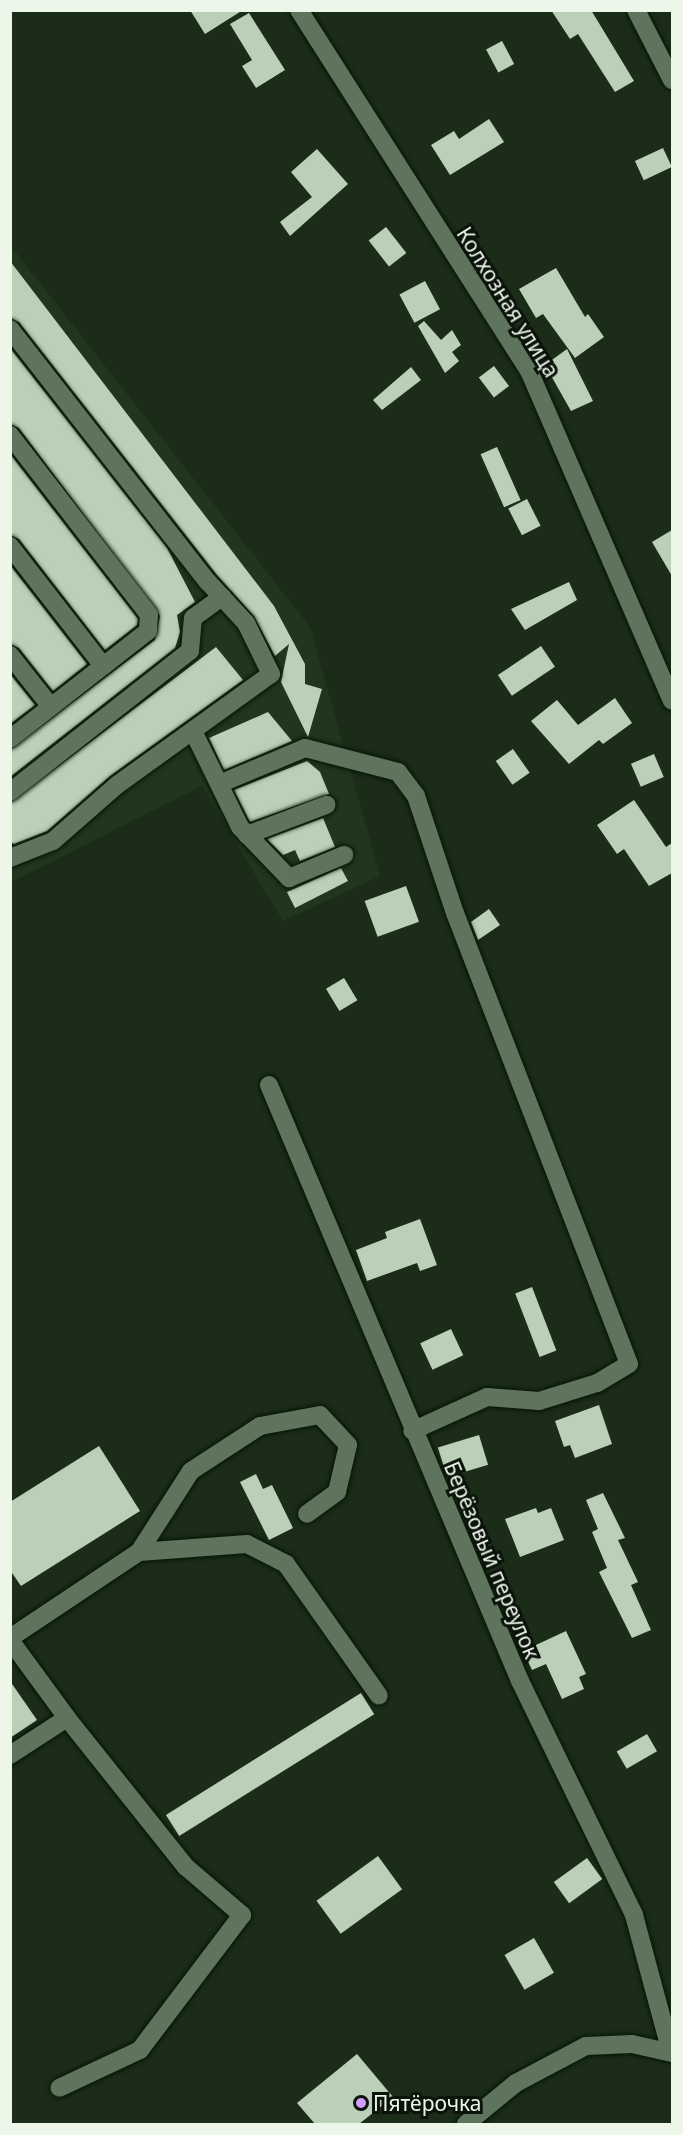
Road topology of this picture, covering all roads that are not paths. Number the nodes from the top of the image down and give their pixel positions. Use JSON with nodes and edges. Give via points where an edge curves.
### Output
{"nodes":[{"id":1,"x":299,"y":10,"type":"edge"},
{"id":2,"x":636,"y":10,"type":"edge"},
{"id":3,"x":672,"y":80,"type":"edge"},
{"id":4,"x":10,"y":329,"type":"edge"},
{"id":5,"x":10,"y":435,"type":"edge"},
{"id":6,"x":10,"y":546,"type":"edge"},
{"id":7,"x":222,"y":597,"type":"junction"},
{"id":8,"x":10,"y":654,"type":"edge"},
{"id":9,"x":103,"y":666,"type":"junction"},
{"id":10,"x":672,"y":701,"type":"edge"},
{"id":11,"x":51,"y":707,"type":"junction"},
{"id":12,"x":193,"y":731,"type":"junction"},
{"id":13,"x":10,"y":739,"type":"edge"},
{"id":14,"x":219,"y":784,"type":"junction"},
{"id":15,"x":10,"y":792,"type":"edge"},
{"id":16,"x":326,"y":805,"type":"dead end"},
{"id":17,"x":248,"y":835,"type":"junction"},
{"id":18,"x":344,"y":855,"type":"dead end"},
{"id":19,"x":10,"y":858,"type":"edge"},
{"id":20,"x":269,"y":1085,"type":"dead end"},
{"id":21,"x":412,"y":1431,"type":"junction"},
{"id":22,"x":307,"y":1514,"type":"dead end"},
{"id":23,"x":139,"y":1551,"type":"junction"},
{"id":24,"x":10,"y":1639,"type":"edge"},
{"id":25,"x":379,"y":1696,"type":"dead end"},
{"id":26,"x":67,"y":1718,"type":"junction"},
{"id":27,"x":10,"y":1755,"type":"edge"},
{"id":28,"x":672,"y":2053,"type":"edge"},
{"id":29,"x":59,"y":2088,"type":"dead end"},
{"id":30,"x":466,"y":2124,"type":"edge"}],
"edges":[{"from":1,"to":10,"type":"street","name":"Колхозная улица","via":[[530,373]]},
{"from":2,"to":3,"type":"street"},
{"from":4,"to":7,"type":"street"},
{"from":5,"to":9,"type":"street","via":[[149,615],[148,631]]},
{"from":6,"to":9,"type":"street"},
{"from":7,"to":12,"type":"street","via":[[246,623],[271,674]]},
{"from":7,"to":15,"type":"street","via":[[193,618],[190,651]]},
{"from":8,"to":11,"type":"street"},
{"from":9,"to":11,"type":"street"},
{"from":11,"to":13,"type":"street"},
{"from":12,"to":14,"type":"street"},
{"from":12,"to":19,"type":"street","via":[[117,785],[53,841]]},
{"from":14,"to":17,"type":"street"},
{"from":14,"to":21,"type":"street","via":[[305,748],[398,772],[416,796],[455,914],[629,1364],[597,1383],[539,1401],[487,1397]]},
{"from":16,"to":17,"type":"street"},
{"from":17,"to":18,"type":"street","via":[[289,878]]},
{"from":20,"to":21,"type":"street","name":"Берёзовый переулок"},
{"from":21,"to":28,"type":"street","name":"Берёзовый переулок","via":[[520,1681],[634,1915]]},
{"from":22,"to":23,"type":"street","via":[[337,1492],[348,1445],[320,1415],[260,1426],[191,1471]]},
{"from":23,"to":24,"type":"street"},
{"from":23,"to":25,"type":"street","via":[[247,1544],[286,1564]]},
{"from":24,"to":26,"type":"street"},
{"from":26,"to":27,"type":"street"},
{"from":26,"to":29,"type":"street","via":[[186,1867],[243,1915],[140,2050]]},
{"from":28,"to":30,"type":"street","via":[[632,2044],[586,2046],[516,2083]]}]}
